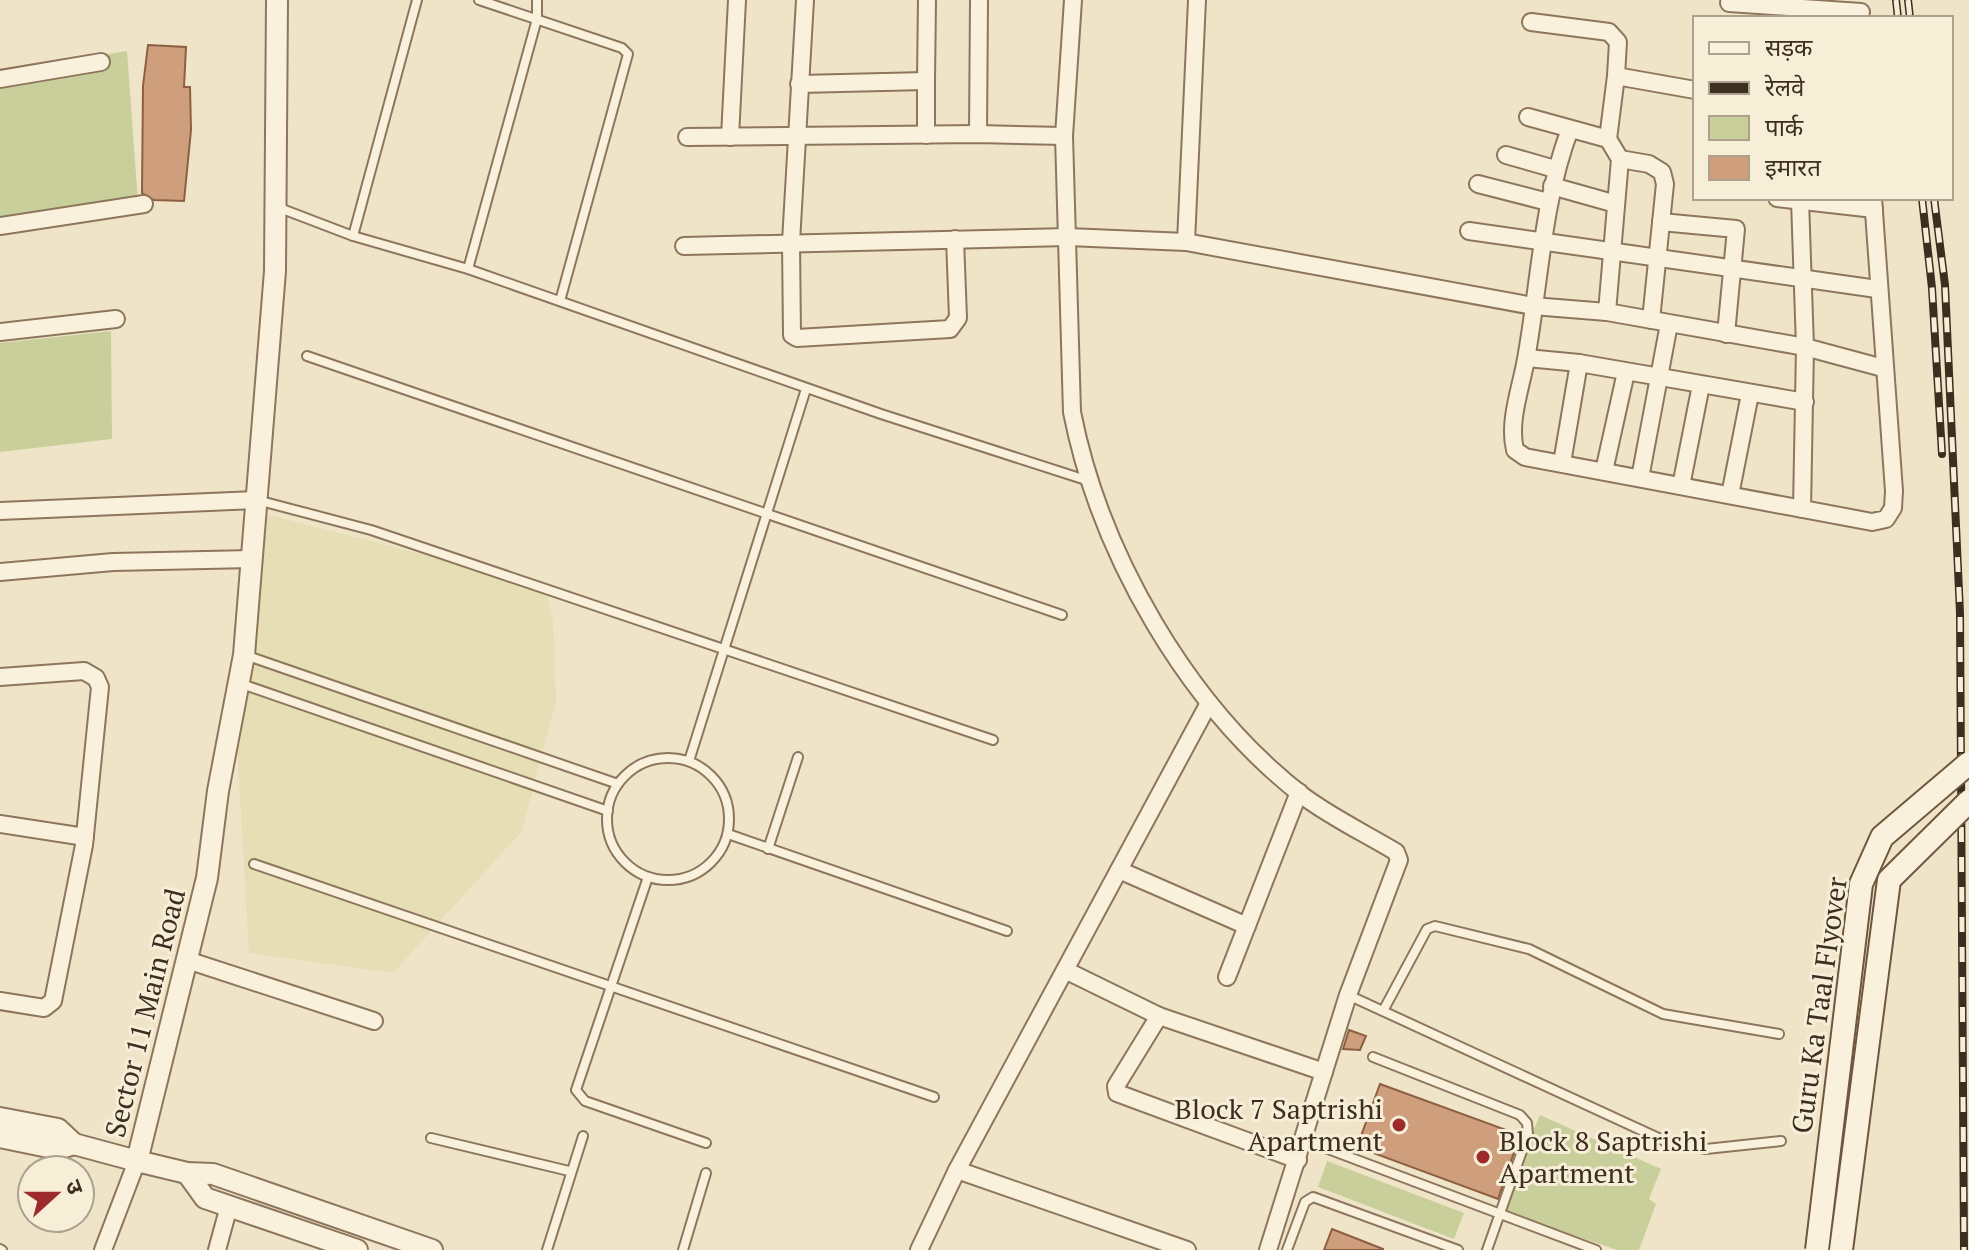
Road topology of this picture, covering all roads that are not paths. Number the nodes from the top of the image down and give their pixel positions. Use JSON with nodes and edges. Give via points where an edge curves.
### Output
{"nodes":[{"id":1,"x":277,"y":0,"type":"edge"},
{"id":2,"x":417,"y":0,"type":"edge"},
{"id":3,"x":479,"y":0,"type":"edge"},
{"id":4,"x":537,"y":0,"type":"edge"},
{"id":5,"x":737,"y":0,"type":"edge"},
{"id":6,"x":805,"y":0,"type":"edge"},
{"id":7,"x":927,"y":0,"type":"edge"},
{"id":8,"x":979,"y":0,"type":"edge"},
{"id":9,"x":1073,"y":0,"type":"edge"},
{"id":10,"x":1197,"y":0,"type":"edge"},
{"id":11,"x":1729,"y":3,"type":"dead end"},
{"id":12,"x":1764,"y":3,"type":"edge"},
{"id":13,"x":1861,"y":10,"type":"edge"},
{"id":14,"x":1792,"y":13,"type":"edge"},
{"id":15,"x":537,"y":19,"type":"junction"},
{"id":16,"x":1531,"y":22,"type":"dead end"},
{"id":17,"x":101,"y":62,"type":"dead end"},
{"id":18,"x":1616,"y":76,"type":"junction"},
{"id":19,"x":0,"y":79,"type":"edge"},
{"id":20,"x":926,"y":81,"type":"junction"},
{"id":21,"x":799,"y":84,"type":"junction"},
{"id":22,"x":1693,"y":90,"type":"edge"},
{"id":23,"x":1528,"y":117,"type":"dead end"},
{"id":24,"x":1570,"y":129,"type":"junction"},
{"id":25,"x":978,"y":134,"type":"junction"},
{"id":26,"x":926,"y":135,"type":"junction"},
{"id":27,"x":1064,"y":136,"type":"junction"},
{"id":28,"x":687,"y":137,"type":"dead end"},
{"id":29,"x":730,"y":137,"type":"junction"},
{"id":30,"x":796,"y":137,"type":"junction"},
{"id":31,"x":1608,"y":139,"type":"junction"},
{"id":32,"x":1506,"y":155,"type":"dead end"},
{"id":33,"x":1620,"y":159,"type":"junction"},
{"id":34,"x":1555,"y":169,"type":"junction"},
{"id":35,"x":1478,"y":184,"type":"dead end"},
{"id":36,"x":1550,"y":194,"type":"junction"},
{"id":37,"x":1786,"y":200,"type":"edge"},
{"id":38,"x":1808,"y":200,"type":"edge"},
{"id":39,"x":1874,"y":203,"type":"edge"},
{"id":40,"x":144,"y":204,"type":"dead end"},
{"id":41,"x":1616,"y":204,"type":"junction"},
{"id":42,"x":277,"y":207,"type":"junction"},
{"id":43,"x":1661,"y":222,"type":"junction"},
{"id":44,"x":0,"y":226,"type":"edge"},
{"id":45,"x":1469,"y":231,"type":"dead end"},
{"id":46,"x":353,"y":236,"type":"junction"},
{"id":47,"x":1068,"y":237,"type":"junction"},
{"id":48,"x":955,"y":239,"type":"junction"},
{"id":49,"x":1542,"y":241,"type":"junction"},
{"id":50,"x":791,"y":242,"type":"junction"},
{"id":51,"x":1186,"y":242,"type":"junction"},
{"id":52,"x":684,"y":246,"type":"dead end"},
{"id":53,"x":1612,"y":251,"type":"junction"},
{"id":54,"x":1657,"y":258,"type":"junction"},
{"id":55,"x":1732,"y":268,"type":"junction"},
{"id":56,"x":468,"y":269,"type":"junction"},
{"id":57,"x":1803,"y":278,"type":"junction"},
{"id":58,"x":1877,"y":289,"type":"junction"},
{"id":59,"x":560,"y":301,"type":"junction"},
{"id":60,"x":1533,"y":306,"type":"junction"},
{"id":61,"x":1607,"y":312,"type":"junction"},
{"id":62,"x":116,"y":319,"type":"dead end"},
{"id":63,"x":1651,"y":320,"type":"junction"},
{"id":64,"x":1669,"y":324,"type":"junction"},
{"id":65,"x":0,"y":332,"type":"edge"},
{"id":66,"x":1726,"y":334,"type":"junction"},
{"id":67,"x":1805,"y":347,"type":"junction"},
{"id":68,"x":307,"y":356,"type":"dead end"},
{"id":69,"x":1527,"y":358,"type":"junction"},
{"id":70,"x":1579,"y":363,"type":"junction"},
{"id":71,"x":1883,"y":368,"type":"junction"},
{"id":72,"x":1626,"y":372,"type":"junction"},
{"id":73,"x":1659,"y":378,"type":"junction"},
{"id":74,"x":1701,"y":385,"type":"junction"},
{"id":75,"x":806,"y":389,"type":"junction"},
{"id":76,"x":1750,"y":394,"type":"junction"},
{"id":77,"x":1805,"y":402,"type":"junction"},
{"id":78,"x":1562,"y":463,"type":"junction"},
{"id":79,"x":1604,"y":471,"type":"junction"},
{"id":80,"x":1640,"y":478,"type":"junction"},
{"id":81,"x":1090,"y":481,"type":"junction"},
{"id":82,"x":1681,"y":486,"type":"junction"},
{"id":83,"x":1730,"y":495,"type":"junction"},
{"id":84,"x":256,"y":500,"type":"junction"},
{"id":85,"x":1802,"y":509,"type":"junction"},
{"id":86,"x":0,"y":511,"type":"edge"},
{"id":87,"x":768,"y":516,"type":"junction"},
{"id":88,"x":252,"y":559,"type":"junction"},
{"id":89,"x":0,"y":572,"type":"edge"},
{"id":90,"x":1062,"y":615,"type":"dead end"},
{"id":91,"x":725,"y":649,"type":"junction"},
{"id":92,"x":244,"y":655,"type":"junction"},
{"id":93,"x":0,"y":677,"type":"edge"},
{"id":94,"x":239,"y":683,"type":"junction"},
{"id":95,"x":1209,"y":703,"type":"junction"},
{"id":96,"x":993,"y":740,"type":"dead end"},
{"id":97,"x":798,"y":757,"type":"dead end"},
{"id":98,"x":689,"y":761,"type":"junction"},
{"id":99,"x":1969,"y":763,"type":"edge"},
{"id":100,"x":618,"y":784,"type":"junction"},
{"id":101,"x":1299,"y":792,"type":"junction"},
{"id":102,"x":1969,"y":801,"type":"edge"},
{"id":103,"x":608,"y":811,"type":"junction"},
{"id":104,"x":0,"y":824,"type":"edge"},
{"id":105,"x":728,"y":834,"type":"junction"},
{"id":106,"x":85,"y":837,"type":"junction"},
{"id":107,"x":768,"y":849,"type":"junction"},
{"id":108,"x":254,"y":864,"type":"dead end"},
{"id":109,"x":1119,"y":870,"type":"junction"},
{"id":110,"x":648,"y":877,"type":"junction"},
{"id":111,"x":1247,"y":926,"type":"junction"},
{"id":112,"x":1007,"y":931,"type":"dead end"},
{"id":113,"x":187,"y":960,"type":"junction"},
{"id":114,"x":1067,"y":971,"type":"junction"},
{"id":115,"x":1227,"y":977,"type":"dead end"},
{"id":116,"x":610,"y":985,"type":"junction"},
{"id":117,"x":1348,"y":995,"type":"junction"},
{"id":118,"x":0,"y":1001,"type":"edge"},
{"id":119,"x":1383,"y":1011,"type":"junction"},
{"id":120,"x":1159,"y":1016,"type":"junction"},
{"id":121,"x":374,"y":1021,"type":"dead end"},
{"id":122,"x":1779,"y":1034,"type":"dead end"},
{"id":123,"x":1373,"y":1057,"type":"dead end"},
{"id":124,"x":1324,"y":1072,"type":"junction"},
{"id":125,"x":934,"y":1097,"type":"dead end"},
{"id":126,"x":0,"y":1118,"type":"edge"},
{"id":127,"x":583,"y":1136,"type":"dead end"},
{"id":128,"x":0,"y":1137,"type":"edge"},
{"id":129,"x":431,"y":1138,"type":"dead end"},
{"id":130,"x":1304,"y":1140,"type":"junction"},
{"id":131,"x":1781,"y":1141,"type":"dead end"},
{"id":132,"x":706,"y":1143,"type":"dead end"},
{"id":133,"x":74,"y":1144,"type":"junction"},
{"id":134,"x":1298,"y":1160,"type":"junction"},
{"id":135,"x":137,"y":1161,"type":"junction"},
{"id":136,"x":957,"y":1170,"type":"junction"},
{"id":137,"x":569,"y":1171,"type":"junction"},
{"id":138,"x":187,"y":1173,"type":"junction"},
{"id":139,"x":706,"y":1173,"type":"dead end"},
{"id":140,"x":229,"y":1206,"type":"junction"},
{"id":141,"x":1500,"y":1214,"type":"junction"},
{"id":142,"x":1564,"y":1238,"type":"junction"},
{"id":143,"x":103,"y":1250,"type":"edge"},
{"id":144,"x":217,"y":1250,"type":"edge"},
{"id":145,"x":357,"y":1250,"type":"edge"},
{"id":146,"x":432,"y":1250,"type":"edge"},
{"id":147,"x":547,"y":1250,"type":"edge"},
{"id":148,"x":683,"y":1250,"type":"edge"},
{"id":149,"x":919,"y":1250,"type":"edge"},
{"id":150,"x":1187,"y":1250,"type":"edge"},
{"id":151,"x":1268,"y":1250,"type":"edge"},
{"id":152,"x":1287,"y":1250,"type":"edge"},
{"id":153,"x":1458,"y":1250,"type":"edge"},
{"id":154,"x":1487,"y":1250,"type":"edge"},
{"id":155,"x":1562,"y":1250,"type":"edge"},
{"id":156,"x":1596,"y":1250,"type":"edge"},
{"id":157,"x":1817,"y":1250,"type":"edge"},
{"id":158,"x":1841,"y":1250,"type":"edge"}],
"edges":[{"from":1,"to":42,"type":"street","name":"Sector 11 Main Road"},
{"from":2,"to":46,"type":"lane"},
{"from":3,"to":15,"type":"lane"},
{"from":4,"to":15,"type":"lane"},
{"from":5,"to":29,"type":"street"},
{"from":6,"to":21,"type":"street"},
{"from":7,"to":20,"type":"street"},
{"from":8,"to":25,"type":"street"},
{"from":9,"to":27,"type":"street"},
{"from":10,"to":51,"type":"street"},
{"from":11,"to":12,"type":"street"},
{"from":12,"to":14,"type":"street"},
{"from":13,"to":14,"type":"street"},
{"from":15,"to":56,"type":"lane"},
{"from":15,"to":59,"type":"lane","via":[[628,54]]},
{"from":16,"to":18,"type":"street","via":[[1613,34],[1618,42]]},
{"from":17,"to":19,"type":"street"},
{"from":18,"to":22,"type":"street"},
{"from":18,"to":31,"type":"street"},
{"from":20,"to":21,"type":"street"},
{"from":20,"to":26,"type":"street"},
{"from":21,"to":30,"type":"street"},
{"from":23,"to":24,"type":"street"},
{"from":24,"to":31,"type":"street"},
{"from":24,"to":34,"type":"street"},
{"from":25,"to":26,"type":"street"},
{"from":25,"to":27,"type":"street"},
{"from":26,"to":30,"type":"street"},
{"from":27,"to":47,"type":"street"},
{"from":28,"to":29,"type":"street"},
{"from":29,"to":30,"type":"street"},
{"from":30,"to":50,"type":"street"},
{"from":31,"to":33,"type":"street"},
{"from":32,"to":34,"type":"street"},
{"from":33,"to":41,"type":"street"},
{"from":33,"to":43,"type":"street","via":[[1662,172]]},
{"from":34,"to":36,"type":"street"},
{"from":35,"to":36,"type":"street"},
{"from":36,"to":41,"type":"street"},
{"from":36,"to":49,"type":"street"},
{"from":37,"to":57,"type":"street"},
{"from":38,"to":39,"type":"street"},
{"from":39,"to":58,"type":"street"},
{"from":40,"to":44,"type":"street"},
{"from":41,"to":53,"type":"street"},
{"from":42,"to":46,"type":"lane"},
{"from":42,"to":84,"type":"street","name":"Sector 11 Main Road"},
{"from":43,"to":54,"type":"street"},
{"from":43,"to":55,"type":"street","via":[[1736,229]]},
{"from":45,"to":49,"type":"street"},
{"from":46,"to":56,"type":"lane"},
{"from":47,"to":48,"type":"street"},
{"from":47,"to":51,"type":"street"},
{"from":47,"to":81,"type":"street","via":[[1072,412]]},
{"from":48,"to":50,"type":"street"},
{"from":48,"to":50,"type":"street","via":[[958,318],[950,329],[797,338],[789,329]]},
{"from":49,"to":53,"type":"street"},
{"from":49,"to":60,"type":"street"},
{"from":50,"to":52,"type":"street"},
{"from":51,"to":60,"type":"street"},
{"from":53,"to":54,"type":"street"},
{"from":53,"to":61,"type":"street"},
{"from":54,"to":55,"type":"street"},
{"from":54,"to":63,"type":"street"},
{"from":55,"to":57,"type":"street"},
{"from":55,"to":66,"type":"street"},
{"from":56,"to":59,"type":"lane"},
{"from":57,"to":58,"type":"street"},
{"from":57,"to":67,"type":"street"},
{"from":58,"to":71,"type":"street"},
{"from":59,"to":75,"type":"lane"},
{"from":60,"to":61,"type":"street"},
{"from":60,"to":69,"type":"street"},
{"from":61,"to":63,"type":"street"},
{"from":62,"to":65,"type":"street"},
{"from":63,"to":64,"type":"street"},
{"from":64,"to":66,"type":"street"},
{"from":64,"to":73,"type":"street"},
{"from":66,"to":67,"type":"street"},
{"from":67,"to":71,"type":"street"},
{"from":67,"to":77,"type":"street"},
{"from":68,"to":87,"type":"lane"},
{"from":69,"to":70,"type":"street"},
{"from":69,"to":78,"type":"street","via":[[1512,436],[1515,450],[1525,457]]},
{"from":70,"to":72,"type":"street"},
{"from":70,"to":78,"type":"street"},
{"from":71,"to":85,"type":"street","via":[[1893,508],[1886,519],[1872,522]]},
{"from":72,"to":73,"type":"street"},
{"from":72,"to":79,"type":"street"},
{"from":73,"to":74,"type":"street"},
{"from":73,"to":80,"type":"street"},
{"from":74,"to":76,"type":"street"},
{"from":74,"to":82,"type":"street"},
{"from":75,"to":81,"type":"lane"},
{"from":75,"to":87,"type":"lane"},
{"from":76,"to":77,"type":"street"},
{"from":76,"to":83,"type":"street"},
{"from":77,"to":85,"type":"street"},
{"from":78,"to":79,"type":"street"},
{"from":79,"to":80,"type":"street"},
{"from":80,"to":82,"type":"street"},
{"from":81,"to":95,"type":"street","via":[[1126,572]]},
{"from":82,"to":83,"type":"street"},
{"from":83,"to":85,"type":"street"},
{"from":84,"to":86,"type":"street"},
{"from":84,"to":88,"type":"street","name":"Sector 11 Main Road"},
{"from":84,"to":91,"type":"lane","via":[[371,530]]},
{"from":87,"to":90,"type":"lane"},
{"from":87,"to":91,"type":"lane"},
{"from":88,"to":89,"type":"street","via":[[113,562]]},
{"from":88,"to":92,"type":"street","name":"Sector 11 Main Road"},
{"from":91,"to":96,"type":"lane"},
{"from":91,"to":98,"type":"lane"},
{"from":92,"to":94,"type":"street","name":"Sector 11 Main Road"},
{"from":92,"to":100,"type":"lane"},
{"from":93,"to":106,"type":"street","via":[[84,671],[99,682]]},
{"from":94,"to":103,"type":"lane"},
{"from":94,"to":113,"type":"street","name":"Sector 11 Main Road","via":[[207,878]]},
{"from":95,"to":101,"type":"street"},
{"from":95,"to":109,"type":"street"},
{"from":97,"to":107,"type":"lane"},
{"from":98,"to":100,"type":"lane","via":[[649,760]]},
{"from":98,"to":105,"type":"lane","via":[[718,783],[730,816]]},
{"from":99,"to":157,"type":"main road","name":"Guru Ka Taal Flyover","bridge":true,"via":[[1882,837],[1861,884]]},
{"from":100,"to":103,"type":"lane"},
{"from":101,"to":111,"type":"street"},
{"from":101,"to":117,"type":"street","via":[[1399,856]]},
{"from":102,"to":158,"type":"main road","name":"Guru Ka Taal Flyover","bridge":true,"via":[[1889,880]]},
{"from":103,"to":110,"type":"lane","via":[[617,851]]},
{"from":104,"to":106,"type":"street"},
{"from":105,"to":107,"type":"lane"},
{"from":105,"to":110,"type":"lane","via":[[721,850],[697,873],[682,879]]},
{"from":106,"to":118,"type":"street","via":[[51,1005]]},
{"from":107,"to":112,"type":"lane"},
{"from":108,"to":116,"type":"lane"},
{"from":109,"to":111,"type":"street"},
{"from":109,"to":114,"type":"street"},
{"from":110,"to":116,"type":"lane"},
{"from":111,"to":115,"type":"street"},
{"from":113,"to":121,"type":"street"},
{"from":113,"to":135,"type":"street","name":"Sector 11 Main Road"},
{"from":114,"to":120,"type":"street"},
{"from":114,"to":136,"type":"street"},
{"from":116,"to":125,"type":"lane"},
{"from":116,"to":132,"type":"lane","via":[[579,1077],[579,1097]]},
{"from":117,"to":119,"type":"lane"},
{"from":117,"to":124,"type":"street"},
{"from":119,"to":122,"type":"lane","via":[[1427,929],[1435,926],[1529,949],[1663,1014]]},
{"from":119,"to":131,"type":"lane","via":[[1667,1142],[1706,1149]]},
{"from":120,"to":124,"type":"street"},
{"from":120,"to":134,"type":"street","via":[[1116,1086],[1117,1093]]},
{"from":123,"to":141,"type":"lane","via":[[1525,1119],[1528,1134]]},
{"from":124,"to":130,"type":"street"},
{"from":126,"to":133,"type":"street","via":[[58,1129]]},
{"from":127,"to":137,"type":"lane"},
{"from":128,"to":133,"type":"street","via":[[58,1149]]},
{"from":129,"to":137,"type":"lane"},
{"from":130,"to":134,"type":"street"},
{"from":130,"to":141,"type":"lane"},
{"from":133,"to":135,"type":"street"},
{"from":134,"to":151,"type":"street"},
{"from":135,"to":138,"type":"street"},
{"from":135,"to":143,"type":"street"},
{"from":136,"to":149,"type":"street"},
{"from":136,"to":150,"type":"street"},
{"from":137,"to":147,"type":"lane"},
{"from":138,"to":140,"type":"street","via":[[205,1198]]},
{"from":138,"to":146,"type":"street","via":[[213,1174]]},
{"from":139,"to":148,"type":"lane"},
{"from":140,"to":144,"type":"street"},
{"from":140,"to":145,"type":"street"},
{"from":141,"to":142,"type":"lane"},
{"from":141,"to":154,"type":"lane"},
{"from":142,"to":155,"type":"lane"},
{"from":142,"to":156,"type":"lane"},
{"from":152,"to":153,"type":"lane","via":[[1305,1202],[1313,1197]]}]}
